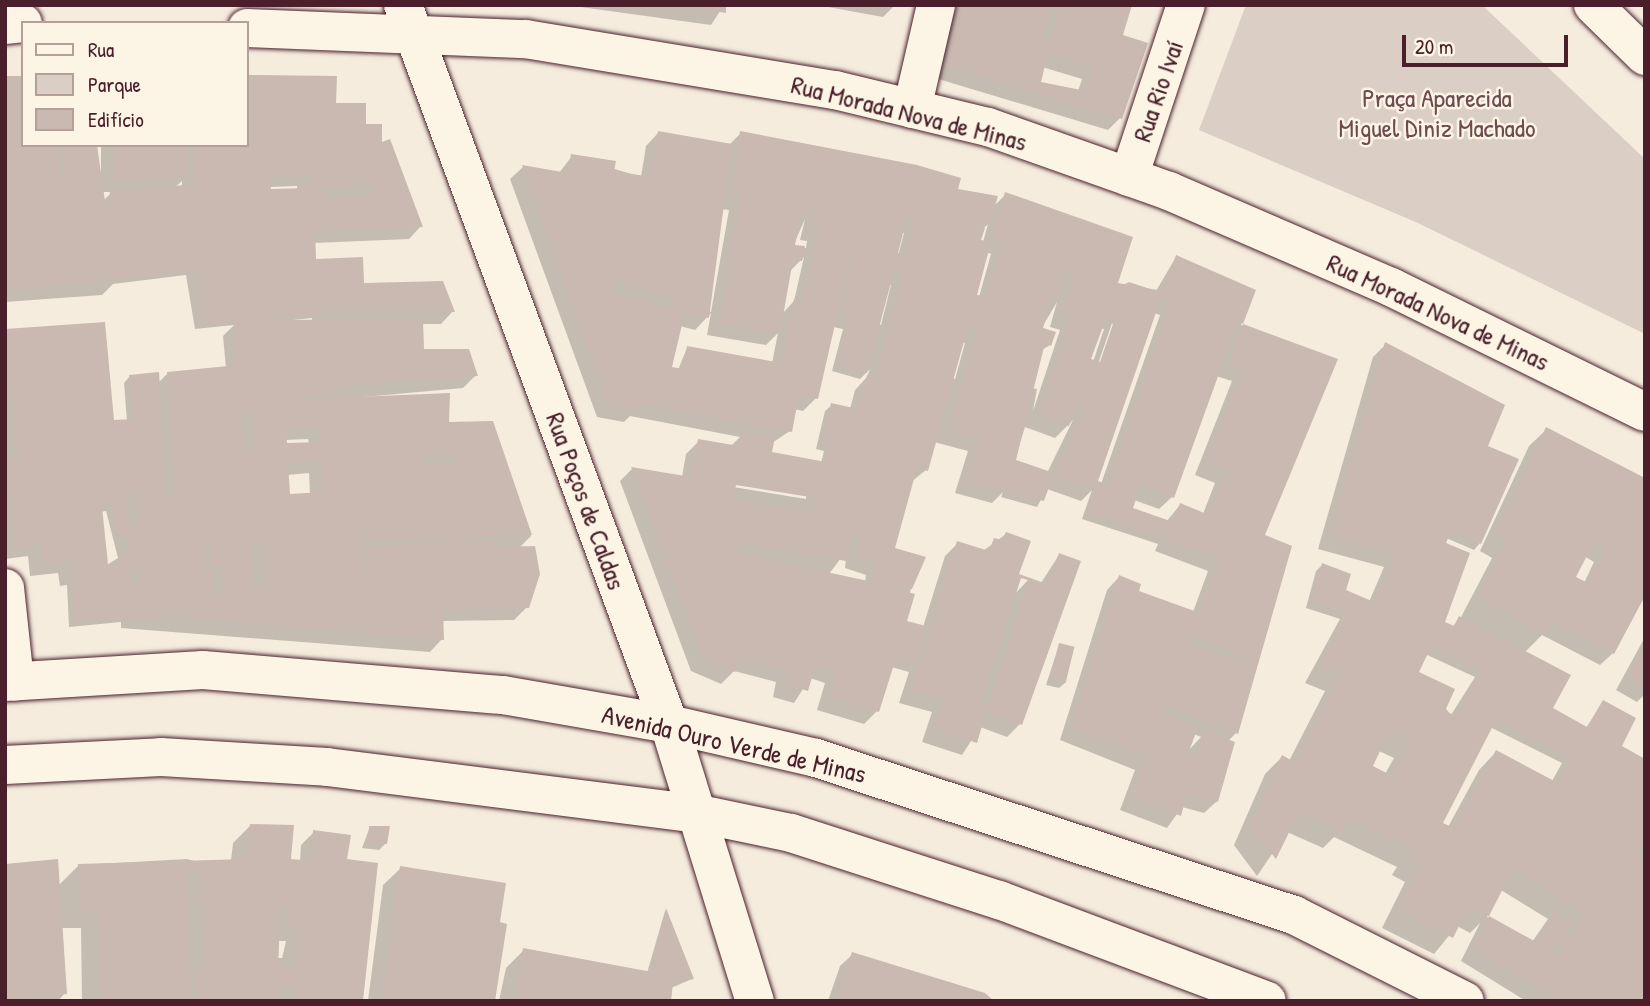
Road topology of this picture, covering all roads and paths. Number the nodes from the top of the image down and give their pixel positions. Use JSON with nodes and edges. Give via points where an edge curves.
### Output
{"nodes":[{"id":1,"x":936,"y":5,"type":"edge"},
{"id":2,"x":1186,"y":5,"type":"edge"},
{"id":3,"x":1593,"y":5,"type":"edge"},
{"id":4,"x":408,"y":19,"type":"edge"},
{"id":5,"x":248,"y":29,"type":"edge"},
{"id":6,"x":1645,"y":56,"type":"edge"},
{"id":7,"x":912,"y":109,"type":"junction"},
{"id":8,"x":1129,"y":177,"type":"junction"},
{"id":9,"x":1645,"y":412,"type":"edge"},
{"id":10,"x":5,"y":588,"type":"edge"},
{"id":11,"x":10,"y":682,"type":"edge"},
{"id":12,"x":669,"y":724,"type":"junction"},
{"id":13,"x":5,"y":765,"type":"edge"},
{"id":14,"x":700,"y":814,"type":"junction"},
{"id":15,"x":755,"y":1001,"type":"edge"},
{"id":16,"x":1267,"y":1001,"type":"edge"},
{"id":17,"x":1465,"y":1001,"type":"edge"}],
"edges":[{"from":1,"to":7,"type":"street"},
{"from":2,"to":8,"type":"street","name":"Rua Rio Ivaí"},
{"from":3,"to":6,"type":"street"},
{"from":4,"to":5,"type":"street","name":"Rua Morada Nova de Minas"},
{"from":4,"to":7,"type":"street","name":"Rua Morada Nova de Minas"},
{"from":4,"to":12,"type":"street","name":"Rua Poços de Caldas"},
{"from":7,"to":8,"type":"street","name":"Rua Morada Nova de Minas","via":[[988,127]]},
{"from":8,"to":9,"type":"street","name":"Rua Morada Nova de Minas","via":[[1391,287]]},
{"from":10,"to":11,"type":"street"},
{"from":11,"to":12,"type":"street","name":"Avenida Ouro Verde de Minas","via":[[203,670],[503,695]]},
{"from":12,"to":14,"type":"street","name":"Rua Poços de Caldas"},
{"from":12,"to":17,"type":"street","name":"Avenida Ouro Verde de Minas","via":[[816,758],[1269,906]]},
{"from":13,"to":14,"type":"street","via":[[161,757],[327,767]]},
{"from":14,"to":15,"type":"street","name":"Rua Poços de Caldas"},
{"from":14,"to":16,"type":"street","via":[[790,833],[999,900]]}]}
